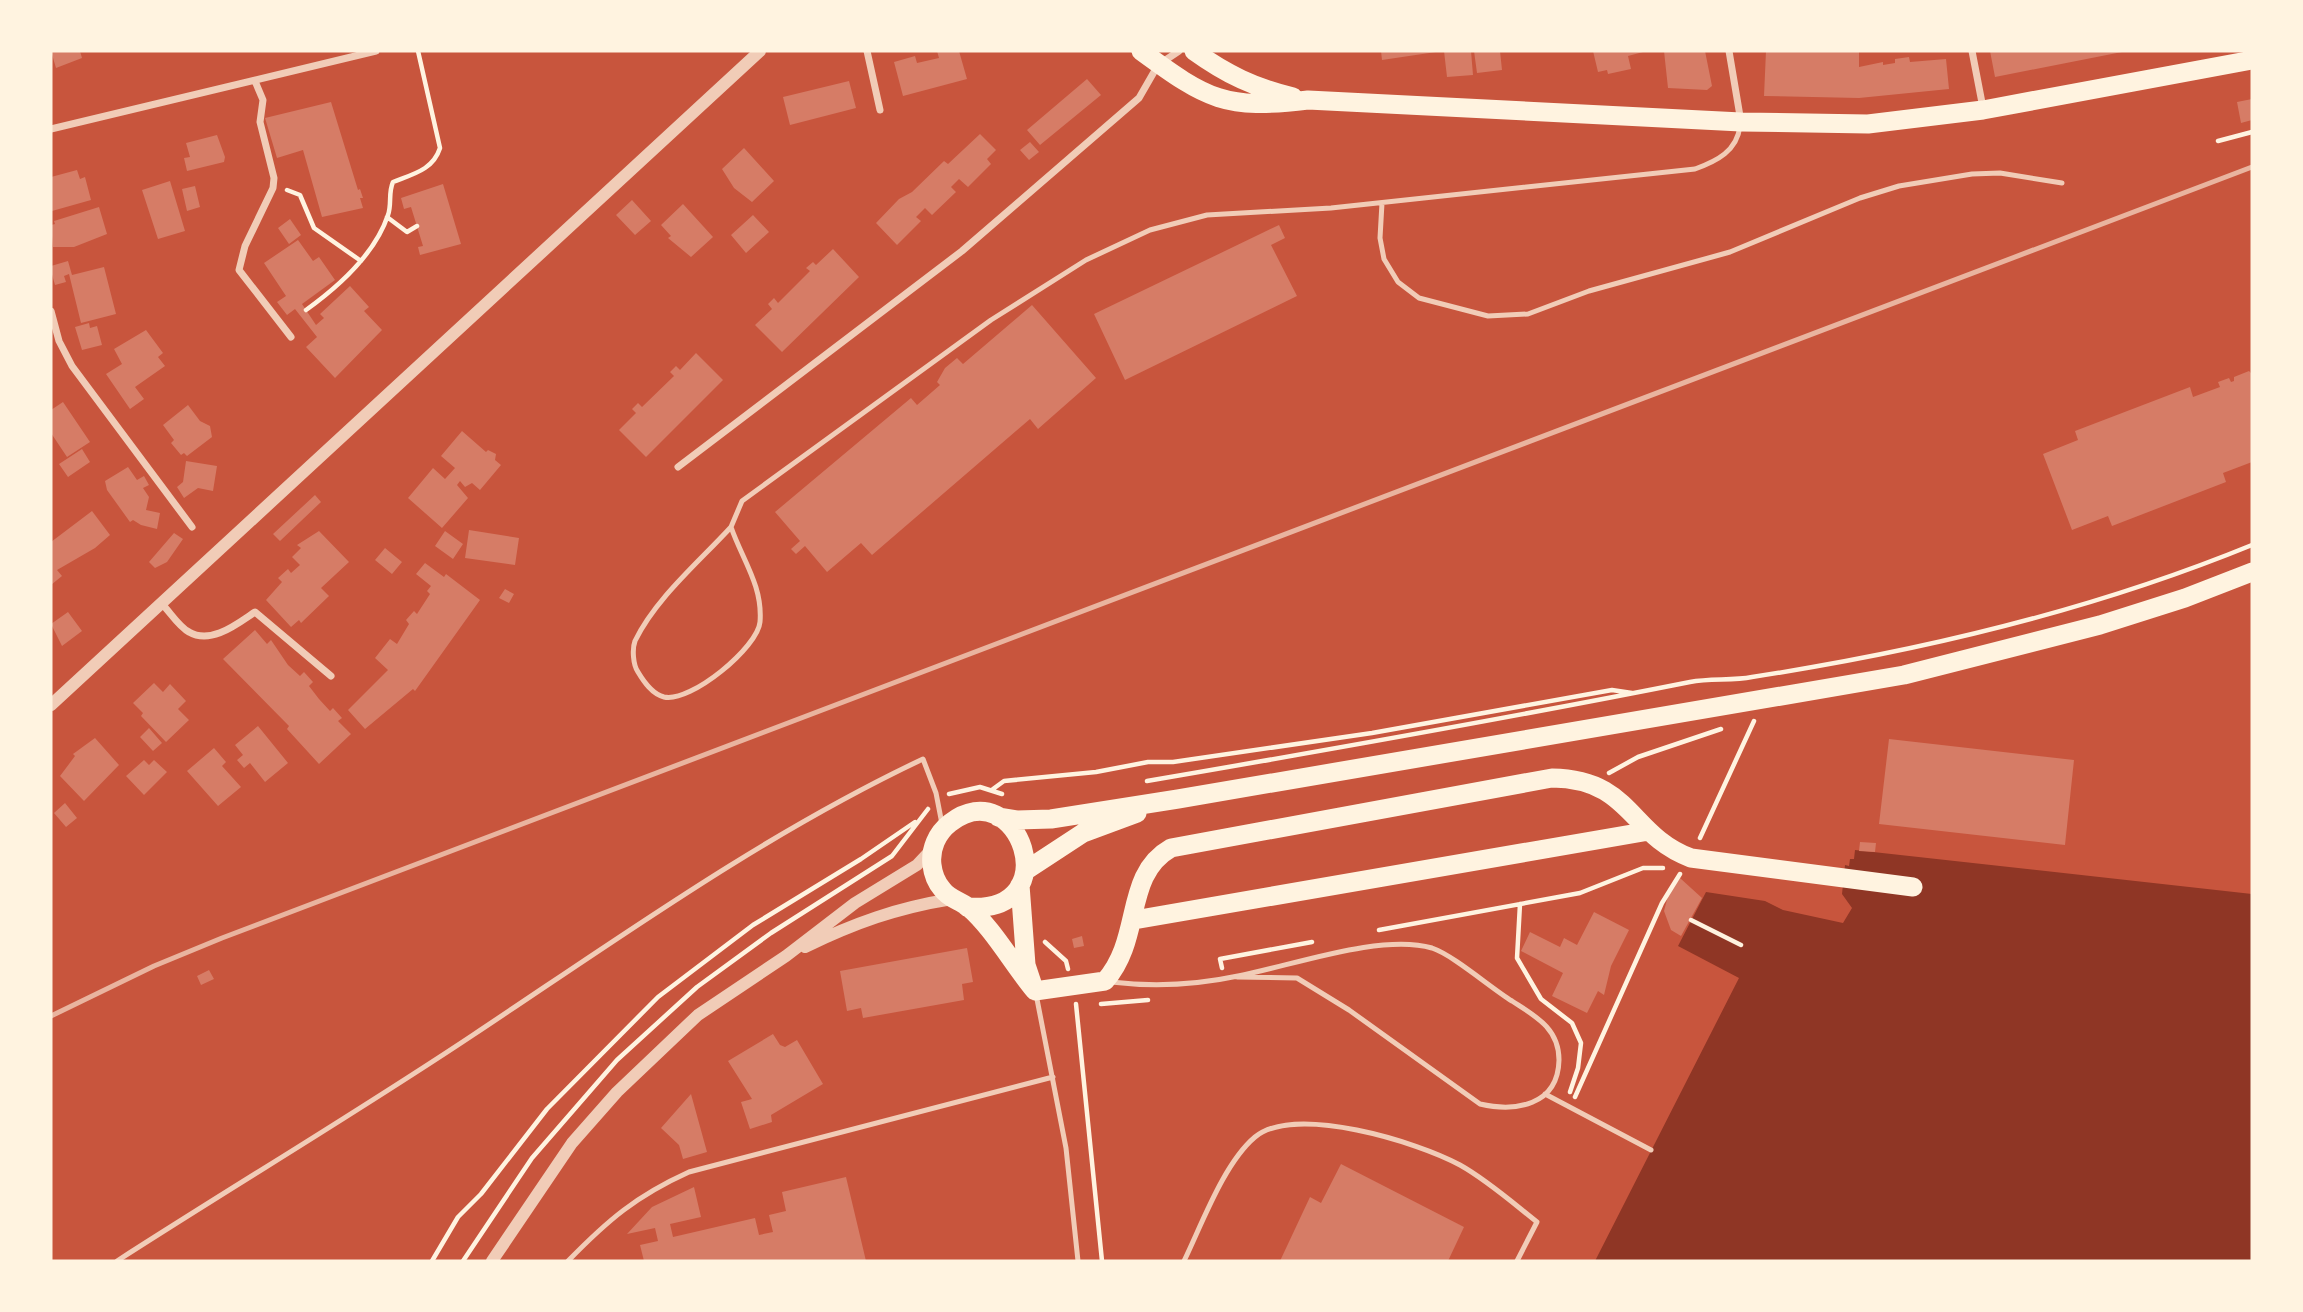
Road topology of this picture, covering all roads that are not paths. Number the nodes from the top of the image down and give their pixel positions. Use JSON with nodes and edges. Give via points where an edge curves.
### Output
{"nodes":[{"id":1,"x":376,"y":51,"type":"edge"},
{"id":2,"x":760,"y":51,"type":"edge"},
{"id":3,"x":867,"y":51,"type":"edge"},
{"id":4,"x":1142,"y":51,"type":"edge"},
{"id":5,"x":1179,"y":51,"type":"edge"},
{"id":6,"x":1194,"y":51,"type":"edge"},
{"id":7,"x":1729,"y":51,"type":"edge"},
{"id":8,"x":1972,"y":51,"type":"edge"},
{"id":9,"x":340,"y":55,"type":"edge"},
{"id":10,"x":1158,"y":58,"type":"edge"},
{"id":11,"x":2228,"y":58,"type":"edge"},
{"id":12,"x":2252,"y":60,"type":"edge"},
{"id":13,"x":255,"y":81,"type":"junction"},
{"id":14,"x":1308,"y":100,"type":"junction"},
{"id":15,"x":880,"y":110,"type":"dead end"},
{"id":16,"x":1983,"y":110,"type":"junction"},
{"id":17,"x":1741,"y":122,"type":"junction"},
{"id":18,"x":51,"y":128,"type":"edge"},
{"id":19,"x":2062,"y":183,"type":"dead end"},
{"id":20,"x":1382,"y":203,"type":"junction"},
{"id":21,"x":51,"y":311,"type":"edge"},
{"id":22,"x":291,"y":337,"type":"dead end"},
{"id":23,"x":678,"y":467,"type":"dead end"},
{"id":24,"x":192,"y":527,"type":"dead end"},
{"id":25,"x":730,"y":527,"type":"junction"},
{"id":26,"x":2252,"y":572,"type":"edge"},
{"id":27,"x":162,"y":604,"type":"junction"},
{"id":28,"x":331,"y":676,"type":"dead end"},
{"id":29,"x":51,"y":705,"type":"edge"},
{"id":30,"x":1178,"y":799,"type":"junction"},
{"id":31,"x":998,"y":817,"type":"junction"},
{"id":32,"x":943,"y":829,"type":"junction"},
{"id":33,"x":1649,"y":831,"type":"junction"},
{"id":34,"x":933,"y":849,"type":"junction"},
{"id":35,"x":1023,"y":878,"type":"junction"},
{"id":36,"x":1913,"y":887,"type":"dead end"},
{"id":37,"x":959,"y":903,"type":"junction"},
{"id":38,"x":1134,"y":920,"type":"junction"},
{"id":39,"x":786,"y":957,"type":"junction"},
{"id":40,"x":1237,"y":977,"type":"junction"},
{"id":41,"x":1105,"y":981,"type":"junction"},
{"id":42,"x":1035,"y":990,"type":"junction"},
{"id":43,"x":1053,"y":1077,"type":"junction"},
{"id":44,"x":1545,"y":1094,"type":"junction"},
{"id":45,"x":1651,"y":1150,"type":"dead end"},
{"id":46,"x":117,"y":1261,"type":"edge"},
{"id":47,"x":492,"y":1261,"type":"edge"},
{"id":48,"x":568,"y":1261,"type":"edge"},
{"id":49,"x":1079,"y":1261,"type":"edge"},
{"id":50,"x":1184,"y":1261,"type":"edge"},
{"id":51,"x":1517,"y":1261,"type":"edge"}],
"edges":[{"from":1,"to":9,"type":"street"},
{"from":2,"to":27,"type":"street"},
{"from":3,"to":15,"type":"street"},
{"from":4,"to":10,"type":"highway"},
{"from":5,"to":10,"type":"street"},
{"from":6,"to":14,"type":"highway","via":[[1234,78]]},
{"from":7,"to":17,"type":"street"},
{"from":8,"to":16,"type":"street"},
{"from":9,"to":13,"type":"street"},
{"from":10,"to":14,"type":"highway","via":[[1210,95],[1235,104]]},
{"from":10,"to":23,"type":"street","via":[[1139,98],[962,251]]},
{"from":11,"to":12,"type":"highway"},
{"from":11,"to":16,"type":"highway"},
{"from":13,"to":18,"type":"street"},
{"from":13,"to":22,"type":"street","via":[[263,100],[260,121],[274,178],[239,270]]},
{"from":14,"to":17,"type":"highway"},
{"from":16,"to":17,"type":"highway","via":[[1868,124]]},
{"from":17,"to":20,"type":"lane","via":[[1727,153],[1695,169]]},
{"from":19,"to":20,"type":"lane","via":[[2000,173],[1920,181],[1860,198],[1730,252],[1589,291],[1528,314],[1488,316],[1419,298],[1398,282],[1384,259]]},
{"from":20,"to":25,"type":"lane","via":[[1178,220],[1086,260],[991,320],[762,486],[742,501]]},
{"from":21,"to":24,"type":"street","via":[[72,366]]},
{"from":25,"to":25,"type":"lane","via":[[760,599],[760,625],[752,640],[714,678],[689,693],[665,697],[647,686],[635,668],[633,645],[647,620]]},
{"from":26,"to":30,"type":"highway","via":[[2061,636],[1904,675]]},
{"from":27,"to":28,"type":"street","via":[[190,632],[211,636],[255,612]]},
{"from":27,"to":29,"type":"street"},
{"from":30,"to":31,"type":"highway","via":[[1051,819]]},
{"from":30,"to":35,"type":"highway","via":[[1083,833]]},
{"from":31,"to":32,"type":"highway","via":[[974,813]]},
{"from":31,"to":35,"type":"highway","via":[[1018,833],[1027,858]]},
{"from":32,"to":34,"type":"highway"},
{"from":32,"to":46,"type":"lane","via":[[923,759],[799,824]]},
{"from":33,"to":36,"type":"highway","via":[[1690,858]]},
{"from":33,"to":38,"type":"highway"},
{"from":33,"to":38,"type":"highway","via":[[1609,791],[1592,783],[1552,778],[1187,844],[1158,856],[1144,873]]},
{"from":34,"to":37,"type":"highway","via":[[933,872],[943,892]]},
{"from":34,"to":39,"type":"street","via":[[917,865],[822,926]]},
{"from":35,"to":37,"type":"highway","via":[[1010,897],[997,904]]},
{"from":35,"to":42,"type":"highway","via":[[1026,965]]},
{"from":37,"to":39,"type":"street","via":[[896,909],[850,925]]},
{"from":37,"to":42,"type":"highway"},
{"from":38,"to":41,"type":"highway","via":[[1122,957]]},
{"from":39,"to":47,"type":"street","via":[[698,1015],[617,1092],[572,1143]]},
{"from":40,"to":41,"type":"lane","via":[[1155,987]]},
{"from":40,"to":44,"type":"lane","via":[[1297,978],[1480,1104],[1504,1110],[1528,1105]]},
{"from":40,"to":44,"type":"lane","via":[[1406,942],[1435,949],[1544,1021],[1559,1057]]},
{"from":41,"to":42,"type":"highway"},
{"from":42,"to":43,"type":"lane"},
{"from":43,"to":48,"type":"lane","via":[[690,1172],[648,1191],[605,1223]]},
{"from":43,"to":49,"type":"lane"},
{"from":44,"to":45,"type":"lane"},
{"from":50,"to":51,"type":"lane","via":[[1239,1152],[1258,1135],[1290,1125],[1331,1124],[1391,1139],[1459,1165],[1515,1205],[1537,1222]]}]}
